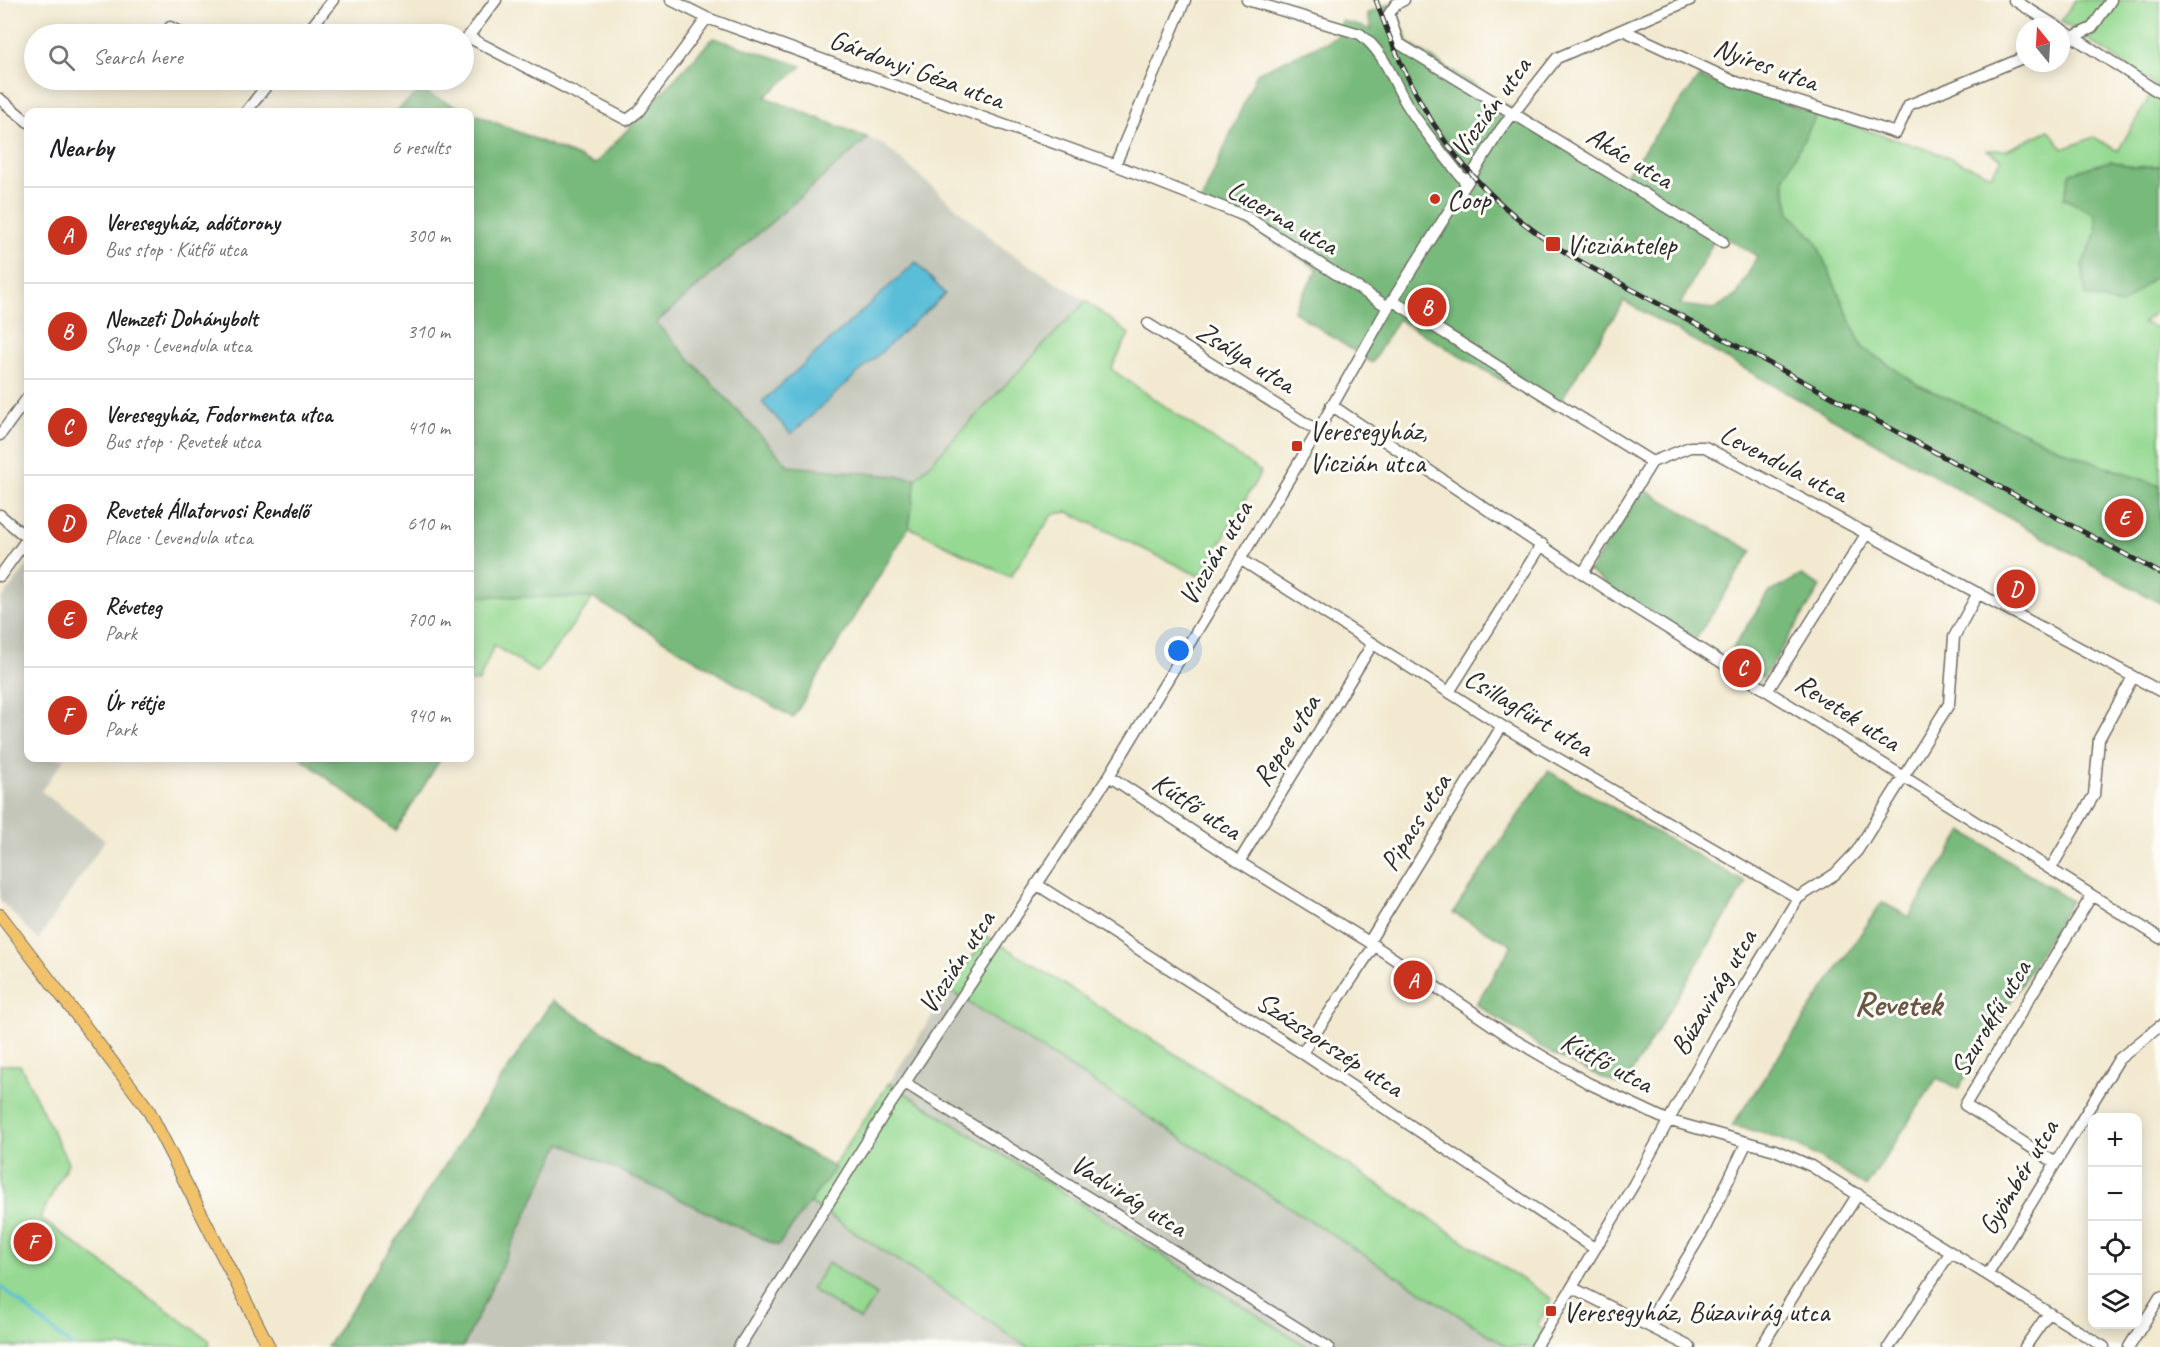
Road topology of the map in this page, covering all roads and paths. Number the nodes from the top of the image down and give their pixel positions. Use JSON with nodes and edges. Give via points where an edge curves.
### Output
{"nodes":[{"id":1,"x":333,"y":0,"type":"edge"},
{"id":2,"x":496,"y":0,"type":"edge"},
{"id":3,"x":671,"y":0,"type":"edge"},
{"id":4,"x":1185,"y":0,"type":"edge"},
{"id":5,"x":1248,"y":0,"type":"edge"},
{"id":6,"x":1404,"y":0,"type":"edge"},
{"id":7,"x":1690,"y":0,"type":"edge"},
{"id":8,"x":2014,"y":0,"type":"edge"},
{"id":9,"x":2111,"y":0,"type":"edge"},
{"id":10,"x":707,"y":18,"type":"junction"},
{"id":11,"x":2044,"y":18,"type":"edge"},
{"id":12,"x":314,"y":24,"type":"edge"},
{"id":13,"x":474,"y":27,"type":"edge"},
{"id":14,"x":1623,"y":30,"type":"junction"},
{"id":15,"x":2070,"y":34,"type":"edge"},
{"id":16,"x":2074,"y":37,"type":"junction"},
{"id":17,"x":2070,"y":39,"type":"edge"},
{"id":18,"x":474,"y":41,"type":"edge"},
{"id":19,"x":2016,"y":61,"type":"edge"},
{"id":20,"x":263,"y":90,"type":"edge"},
{"id":21,"x":2160,"y":93,"type":"edge"},
{"id":22,"x":0,"y":99,"type":"edge"},
{"id":23,"x":249,"y":108,"type":"edge"},
{"id":24,"x":1511,"y":114,"type":"junction"},
{"id":25,"x":24,"y":119,"type":"edge"},
{"id":26,"x":1115,"y":165,"type":"junction"},
{"id":27,"x":1466,"y":183,"type":"junction"},
{"id":28,"x":1723,"y":242,"type":"dead end"},
{"id":29,"x":1390,"y":304,"type":"junction"},
{"id":30,"x":1148,"y":324,"type":"dead end"},
{"id":31,"x":24,"y":402,"type":"edge"},
{"id":32,"x":1331,"y":405,"type":"junction"},
{"id":33,"x":1318,"y":430,"type":"junction"},
{"id":34,"x":0,"y":435,"type":"edge"},
{"id":35,"x":1652,"y":462,"type":"junction"},
{"id":36,"x":0,"y":515,"type":"edge"},
{"id":37,"x":1867,"y":533,"type":"junction"},
{"id":38,"x":24,"y":536,"type":"edge"},
{"id":39,"x":24,"y":544,"type":"edge"},
{"id":40,"x":1542,"y":544,"type":"junction"},
{"id":41,"x":1240,"y":559,"type":"junction"},
{"id":42,"x":1583,"y":573,"type":"junction"},
{"id":43,"x":0,"y":576,"type":"edge"},
{"id":44,"x":1978,"y":593,"type":"junction"},
{"id":45,"x":1374,"y":643,"type":"junction"},
{"id":46,"x":2133,"y":677,"type":"junction"},
{"id":47,"x":1768,"y":690,"type":"junction"},
{"id":48,"x":1449,"y":692,"type":"junction"},
{"id":49,"x":2160,"y":692,"type":"edge"},
{"id":50,"x":1503,"y":726,"type":"junction"},
{"id":51,"x":1109,"y":776,"type":"junction"},
{"id":52,"x":1902,"y":776,"type":"junction"},
{"id":53,"x":1239,"y":862,"type":"junction"},
{"id":54,"x":2050,"y":868,"type":"junction"},
{"id":55,"x":1036,"y":884,"type":"junction"},
{"id":56,"x":2092,"y":895,"type":"junction"},
{"id":57,"x":1798,"y":898,"type":"junction"},
{"id":58,"x":0,"y":915,"type":"edge"},
{"id":59,"x":2160,"y":938,"type":"edge"},
{"id":60,"x":1372,"y":944,"type":"junction"},
{"id":61,"x":2160,"y":1026,"type":"edge"},
{"id":62,"x":1302,"y":1053,"type":"junction"},
{"id":63,"x":905,"y":1083,"type":"junction"},
{"id":64,"x":1667,"y":1120,"type":"junction"},
{"id":65,"x":1747,"y":1142,"type":"junction"},
{"id":66,"x":2054,"y":1162,"type":"junction"},
{"id":67,"x":1858,"y":1194,"type":"junction"},
{"id":68,"x":1594,"y":1248,"type":"junction"},
{"id":69,"x":1950,"y":1253,"type":"junction"},
{"id":70,"x":1988,"y":1274,"type":"junction"},
{"id":71,"x":1573,"y":1288,"type":"junction"},
{"id":72,"x":2160,"y":1297,"type":"edge"},
{"id":73,"x":2048,"y":1314,"type":"junction"},
{"id":74,"x":1647,"y":1324,"type":"junction"},
{"id":75,"x":269,"y":1347,"type":"edge"},
{"id":76,"x":739,"y":1347,"type":"edge"},
{"id":77,"x":1328,"y":1347,"type":"edge"},
{"id":78,"x":1536,"y":1347,"type":"edge"},
{"id":79,"x":1690,"y":1347,"type":"edge"},
{"id":80,"x":1761,"y":1347,"type":"edge"},
{"id":81,"x":1889,"y":1347,"type":"edge"},
{"id":82,"x":2025,"y":1347,"type":"edge"},
{"id":83,"x":2104,"y":1347,"type":"edge"},
{"id":84,"x":2129,"y":1347,"type":"edge"}],
"edges":[{"from":1,"to":12,"type":"street"},
{"from":2,"to":13,"type":"street"},
{"from":3,"to":10,"type":"street","name":"Gárdonyi Géza utca"},
{"from":4,"to":26,"type":"street"},
{"from":5,"to":27,"type":"street","via":[[1366,39],[1379,50],[1406,103]]},
{"from":6,"to":24,"type":"street","name":"Akác utca","via":[[1389,14],[1398,43]]},
{"from":7,"to":14,"type":"street","name":"Viczián utca"},
{"from":8,"to":11,"type":"street"},
{"from":9,"to":16,"type":"street","via":[[2092,28]]},
{"from":10,"to":18,"type":"street","via":[[638,112],[627,120]]},
{"from":10,"to":26,"type":"street","name":"Gárdonyi Géza utca"},
{"from":14,"to":19,"type":"street","name":"Nyíres utca","via":[[1733,81],[1896,133],[1909,105]]},
{"from":14,"to":24,"type":"street","name":"Viczián utca","via":[[1557,58]]},
{"from":15,"to":16,"type":"street"},
{"from":16,"to":17,"type":"street"},
{"from":16,"to":21,"type":"street"},
{"from":20,"to":23,"type":"street"},
{"from":22,"to":25,"type":"street"},
{"from":24,"to":27,"type":"street","name":"Viczián utca"},
{"from":24,"to":28,"type":"street","name":"Akác utca"},
{"from":26,"to":29,"type":"street","name":"Lucerna utca","via":[[1245,216]]},
{"from":27,"to":29,"type":"street","name":"Viczián utca"},
{"from":29,"to":32,"type":"street","name":"Viczián utca"},
{"from":29,"to":35,"type":"street"},
{"from":30,"to":33,"type":"street","name":"Zsálya utca"},
{"from":31,"to":34,"type":"street"},
{"from":32,"to":33,"type":"street","name":"Viczián utca"},
{"from":32,"to":40,"type":"street","name":"Revetek utca"},
{"from":33,"to":41,"type":"street","name":"Viczián utca"},
{"from":35,"to":37,"type":"street","name":"Levendula utca","via":[[1690,447],[1705,447]]},
{"from":35,"to":42,"type":"street"},
{"from":36,"to":38,"type":"street"},
{"from":37,"to":44,"type":"street","name":"Levendula utca"},
{"from":37,"to":47,"type":"street"},
{"from":39,"to":43,"type":"street"},
{"from":40,"to":42,"type":"street","name":"Revetek utca"},
{"from":40,"to":48,"type":"street"},
{"from":41,"to":45,"type":"street","name":"Csillagfürt utca"},
{"from":41,"to":51,"type":"street","name":"Viczián utca"},
{"from":42,"to":47,"type":"street","name":"Revetek utca"},
{"from":44,"to":46,"type":"street","name":"Levendula utca"},
{"from":44,"to":52,"type":"street","name":"Búzavirág utca","via":[[1954,637],[1949,704]]},
{"from":45,"to":48,"type":"street","name":"Csillagfürt utca"},
{"from":45,"to":53,"type":"street","name":"Repce utca"},
{"from":46,"to":49,"type":"street","name":"Levendula utca"},
{"from":46,"to":54,"type":"street","via":[[2099,739],[2094,795]]},
{"from":47,"to":52,"type":"street","name":"Revetek utca"},
{"from":48,"to":50,"type":"street","name":"Csillagfürt utca"},
{"from":50,"to":57,"type":"street","name":"Csillagfürt utca"},
{"from":50,"to":60,"type":"street","name":"Pipacs utca"},
{"from":51,"to":53,"type":"street","name":"Kútfő utca"},
{"from":51,"to":55,"type":"street","name":"Viczián utca"},
{"from":52,"to":54,"type":"street","name":"Revetek utca"},
{"from":52,"to":57,"type":"street","name":"Búzavirág utca","via":[[1857,851],[1835,874]]},
{"from":53,"to":60,"type":"street","name":"Kútfő utca"},
{"from":54,"to":56,"type":"street","name":"Revetek utca"},
{"from":55,"to":62,"type":"street","name":"Százszorszép utca"},
{"from":55,"to":63,"type":"street","name":"Viczián utca"},
{"from":56,"to":59,"type":"street","name":"Revetek utca"},
{"from":56,"to":66,"type":"street","name":"Szurokfű utca","via":[[1965,1105]]},
{"from":57,"to":64,"type":"street","name":"Búzavirág utca"},
{"from":58,"to":75,"type":"main road","via":[[148,1109]]},
{"from":60,"to":62,"type":"street","name":"Pipacs utca"},
{"from":60,"to":64,"type":"street","name":"Kútfő utca","via":[[1510,1037],[1588,1083]]},
{"from":61,"to":66,"type":"street","name":"Gyömbér utca","via":[[2119,1059]]},
{"from":62,"to":68,"type":"street","name":"Százszorszép utca"},
{"from":63,"to":76,"type":"street","name":"Viczián utca"},
{"from":63,"to":77,"type":"street","name":"Vadvirág utca"},
{"from":64,"to":65,"type":"street","name":"Kútfő utca"},
{"from":64,"to":68,"type":"street","name":"Búzavirág utca","via":[[1634,1184]]},
{"from":65,"to":67,"type":"street","name":"Kútfő utca","via":[[1811,1166]]},
{"from":65,"to":74,"type":"street","via":[[1704,1230]]},
{"from":66,"to":70,"type":"street","name":"Gyömbér utca"},
{"from":67,"to":69,"type":"street","name":"Kútfő utca"},
{"from":67,"to":80,"type":"street"},
{"from":68,"to":71,"type":"street","name":"Búzavirág utca"},
{"from":69,"to":70,"type":"street","name":"Kútfő utca"},
{"from":69,"to":81,"type":"street"},
{"from":70,"to":73,"type":"street","name":"Kútfő utca"},
{"from":71,"to":74,"type":"street"},
{"from":71,"to":78,"type":"street","name":"Búzavirág utca"},
{"from":72,"to":84,"type":"street"},
{"from":73,"to":82,"type":"street"},
{"from":73,"to":83,"type":"street","name":"Kútfő utca"},
{"from":74,"to":79,"type":"street"}]}
